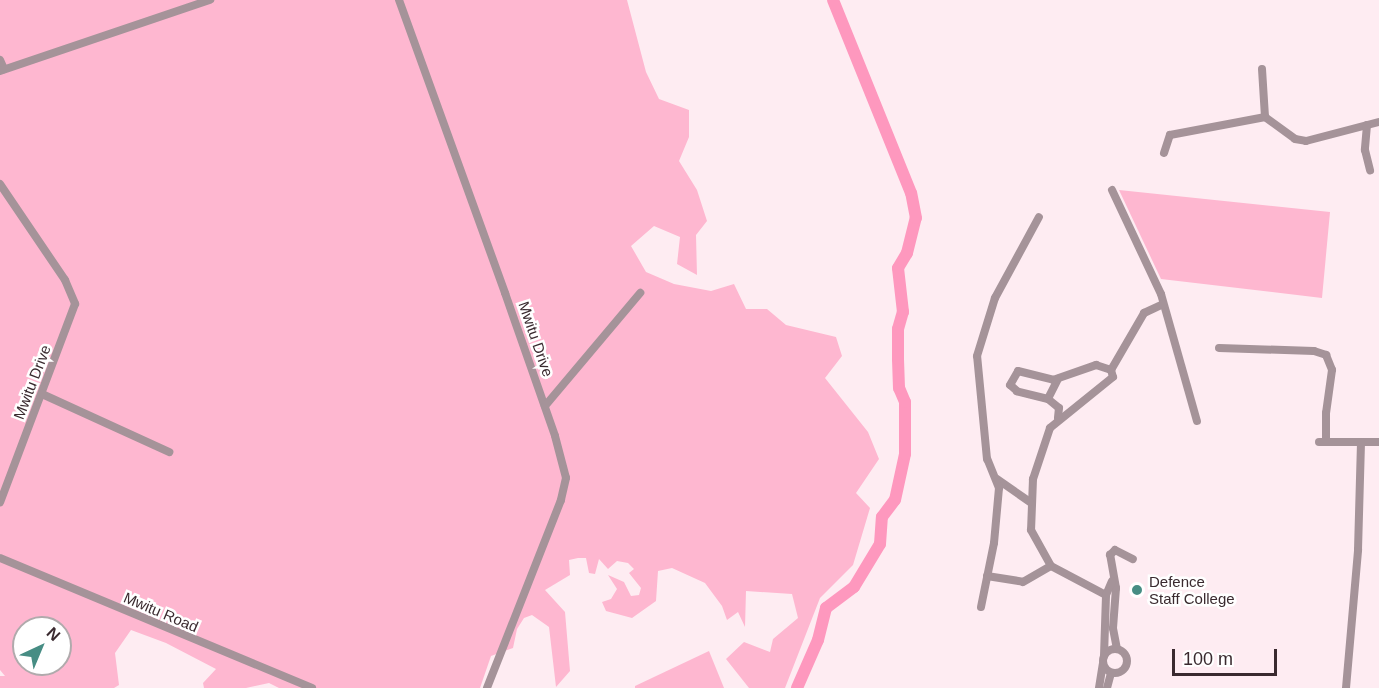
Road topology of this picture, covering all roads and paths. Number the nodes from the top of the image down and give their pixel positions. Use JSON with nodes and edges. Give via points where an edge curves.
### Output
{"nodes":[{"id":1,"x":210,"y":0,"type":"edge"},
{"id":2,"x":399,"y":0,"type":"edge"},
{"id":3,"x":0,"y":60,"type":"edge"},
{"id":4,"x":1262,"y":69,"type":"dead end"},
{"id":5,"x":2,"y":70,"type":"edge"},
{"id":6,"x":1265,"y":117,"type":"junction"},
{"id":7,"x":1379,"y":122,"type":"edge"},
{"id":8,"x":1367,"y":125,"type":"junction"},
{"id":9,"x":1164,"y":153,"type":"dead end"},
{"id":10,"x":1370,"y":170,"type":"dead end"},
{"id":11,"x":0,"y":184,"type":"edge"},
{"id":12,"x":1112,"y":190,"type":"dead end"},
{"id":13,"x":1039,"y":217,"type":"dead end"},
{"id":14,"x":640,"y":292,"type":"dead end"},
{"id":15,"x":1164,"y":304,"type":"junction"},
{"id":16,"x":1219,"y":348,"type":"dead end"},
{"id":17,"x":1111,"y":370,"type":"junction"},
{"id":18,"x":1036,"y":378,"type":"junction"},
{"id":19,"x":1058,"y":379,"type":"junction"},
{"id":20,"x":1030,"y":393,"type":"junction"},
{"id":21,"x":42,"y":394,"type":"junction"},
{"id":22,"x":1048,"y":399,"type":"junction"},
{"id":23,"x":545,"y":406,"type":"junction"},
{"id":24,"x":1058,"y":418,"type":"junction"},
{"id":25,"x":1197,"y":421,"type":"dead end"},
{"id":26,"x":1361,"y":442,"type":"junction"},
{"id":27,"x":1379,"y":442,"type":"edge"},
{"id":28,"x":169,"y":452,"type":"dead end"},
{"id":29,"x":997,"y":479,"type":"junction"},
{"id":30,"x":0,"y":502,"type":"edge"},
{"id":31,"x":1030,"y":502,"type":"junction"},
{"id":32,"x":0,"y":558,"type":"edge"},
{"id":33,"x":1132,"y":559,"type":"dead end"},
{"id":34,"x":1051,"y":566,"type":"junction"},
{"id":35,"x":987,"y":576,"type":"junction"},
{"id":36,"x":1112,"y":581,"type":"junction"},
{"id":37,"x":1106,"y":595,"type":"junction"},
{"id":38,"x":981,"y":607,"type":"dead end"},
{"id":39,"x":1117,"y":649,"type":"junction"},
{"id":40,"x":1104,"y":660,"type":"junction"},
{"id":41,"x":1111,"y":672,"type":"junction"},
{"id":42,"x":312,"y":688,"type":"edge"},
{"id":43,"x":487,"y":688,"type":"edge"},
{"id":44,"x":1099,"y":688,"type":"edge"},
{"id":45,"x":1107,"y":688,"type":"edge"},
{"id":46,"x":1346,"y":688,"type":"edge"}],
"edges":[{"from":1,"to":5,"type":"street"},
{"from":2,"to":23,"type":"street","name":"Mwitu Drive"},
{"from":3,"to":5,"type":"street"},
{"from":4,"to":6,"type":"street"},
{"from":6,"to":8,"type":"street","via":[[1301,141]]},
{"from":6,"to":9,"type":"street","via":[[1170,135]]},
{"from":7,"to":8,"type":"street"},
{"from":8,"to":10,"type":"street","via":[[1365,150]]},
{"from":11,"to":21,"type":"street","name":"Mwitu Drive","via":[[73,293],[73,315]]},
{"from":12,"to":15,"type":"street"},
{"from":13,"to":29,"type":"street","via":[[995,298],[976,356],[987,459]]},
{"from":14,"to":23,"type":"street"},
{"from":15,"to":17,"type":"street","via":[[1144,313]]},
{"from":15,"to":25,"type":"street"},
{"from":16,"to":26,"type":"street","via":[[1314,351],[1326,355],[1332,370],[1323,442]]},
{"from":17,"to":19,"type":"street","via":[[1096,365]]},
{"from":17,"to":24,"type":"street","via":[[1113,377],[1106,387]]},
{"from":18,"to":19,"type":"street"},
{"from":18,"to":20,"type":"street"},
{"from":18,"to":20,"type":"street","via":[[1018,370],[1013,373],[1010,385]]},
{"from":19,"to":22,"type":"street"},
{"from":20,"to":22,"type":"street"},
{"from":21,"to":28,"type":"street"},
{"from":21,"to":30,"type":"street","name":"Mwitu Drive"},
{"from":22,"to":24,"type":"street","via":[[1059,408]]},
{"from":23,"to":43,"type":"street","name":"Mwitu Drive","via":[[562,457],[563,489]]},
{"from":24,"to":31,"type":"street","via":[[1040,452]]},
{"from":26,"to":27,"type":"street"},
{"from":26,"to":46,"type":"street","via":[[1358,550]]},
{"from":29,"to":31,"type":"street"},
{"from":29,"to":35,"type":"street","via":[[999,496]]},
{"from":31,"to":34,"type":"street","via":[[1031,530]]},
{"from":32,"to":42,"type":"street","name":"Mwitu Road"},
{"from":33,"to":36,"type":"street","via":[[1115,550],[1110,555]]},
{"from":34,"to":35,"type":"street","via":[[1023,582]]},
{"from":34,"to":37,"type":"street"},
{"from":35,"to":38,"type":"street"},
{"from":36,"to":37,"type":"street"},
{"from":36,"to":39,"type":"street","via":[[1116,588],[1113,628]]},
{"from":37,"to":40,"type":"street"},
{"from":39,"to":40,"type":"street"},
{"from":39,"to":41,"type":"street","via":[[1125,654],[1127,664],[1121,672]]},
{"from":40,"to":41,"type":"street"},
{"from":40,"to":44,"type":"street"},
{"from":41,"to":45,"type":"street"}]}
